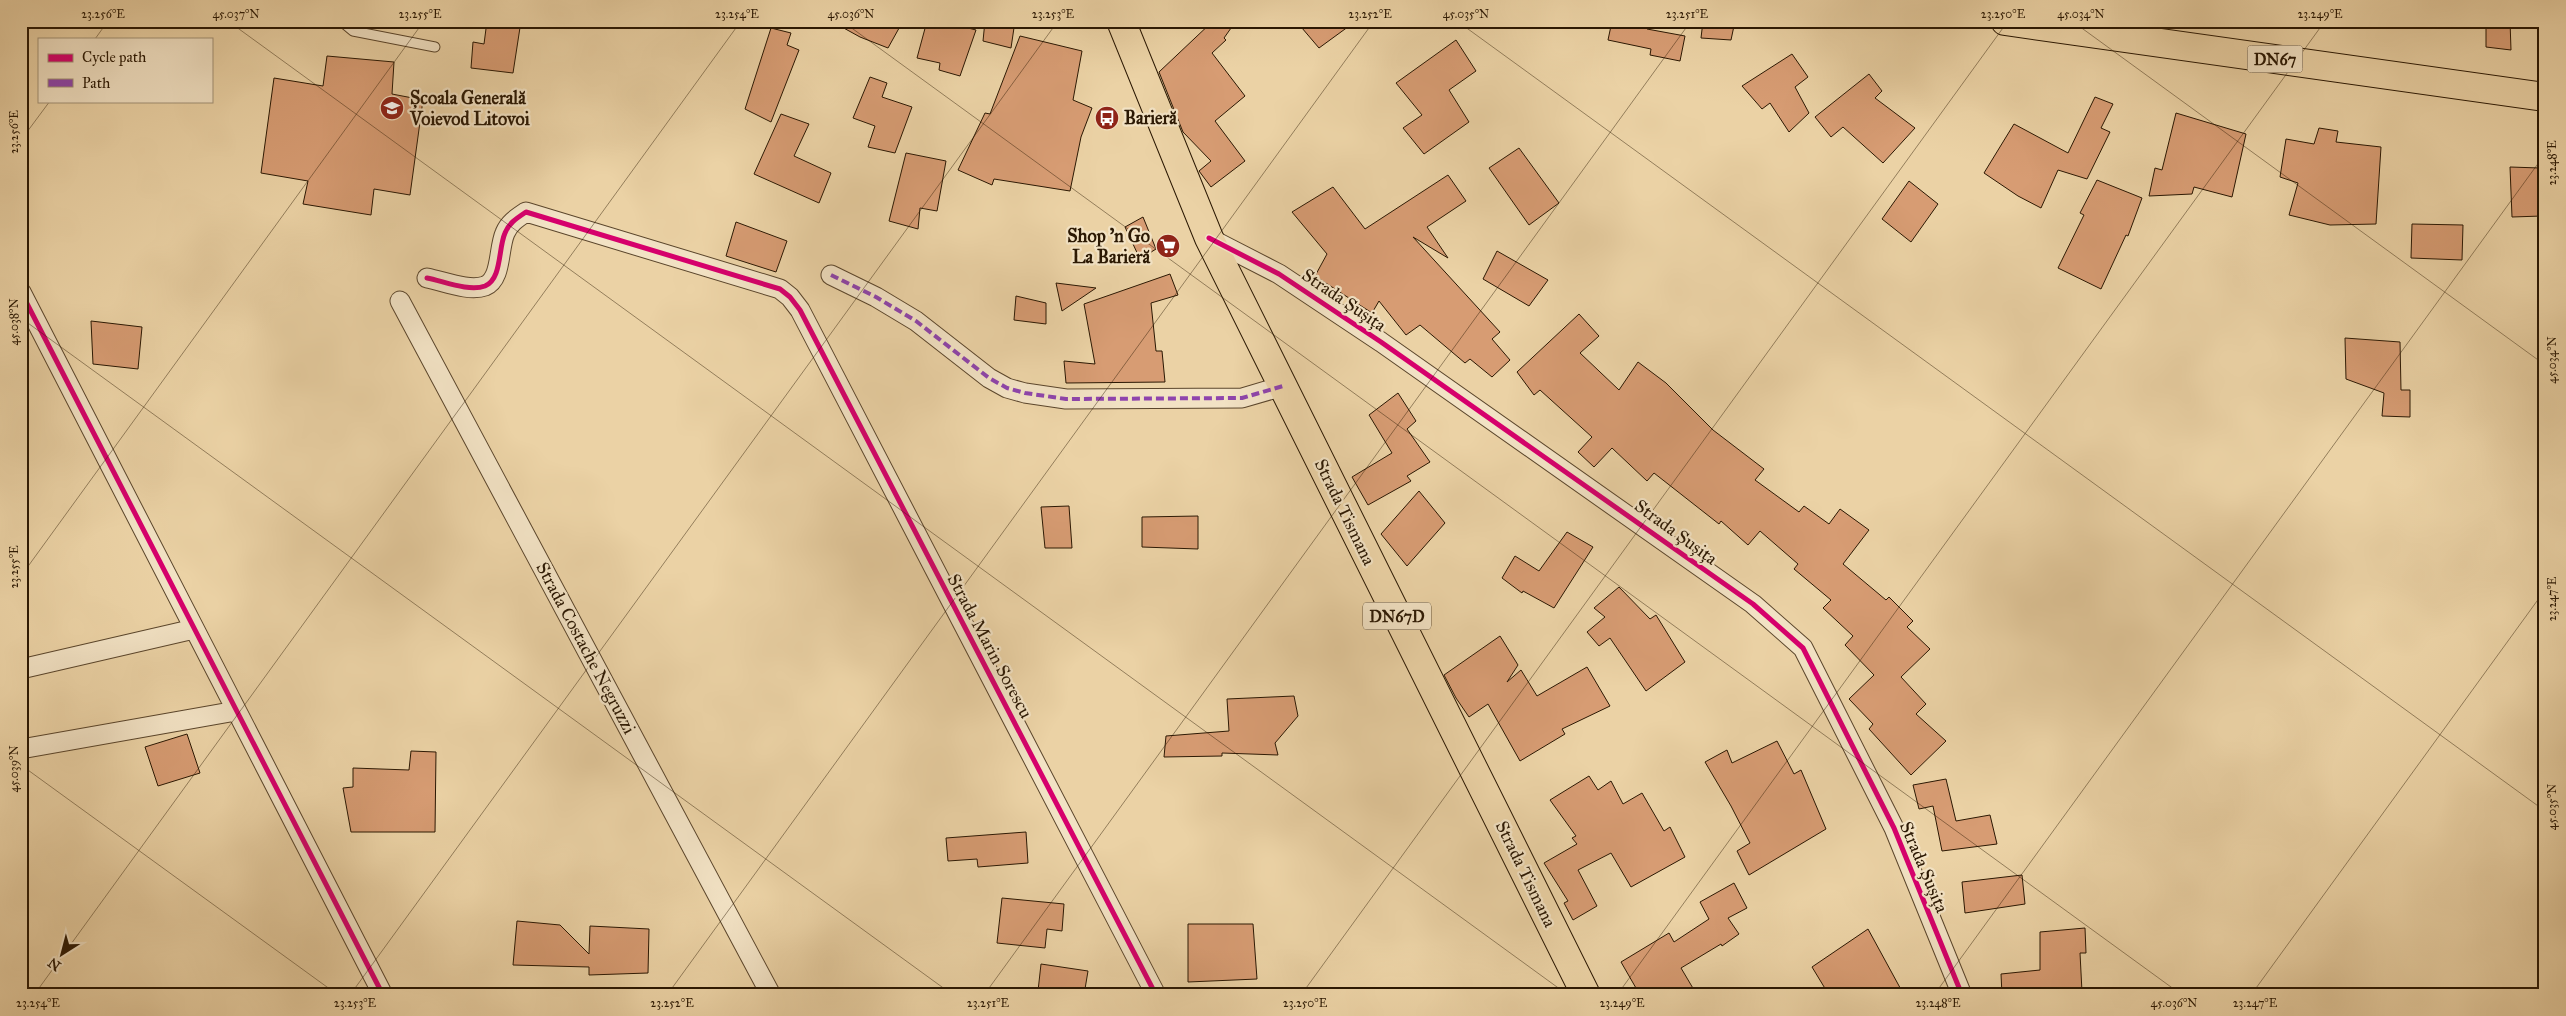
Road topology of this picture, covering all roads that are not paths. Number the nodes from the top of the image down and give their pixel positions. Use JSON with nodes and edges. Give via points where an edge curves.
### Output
{"nodes":[{"id":1,"x":341,"y":21,"type":"edge"},
{"id":2,"x":1121,"y":21,"type":"edge"},
{"id":3,"x":2006,"y":21,"type":"edge"},
{"id":4,"x":435,"y":47,"type":"dead end"},
{"id":5,"x":2545,"y":97,"type":"edge"},
{"id":6,"x":1209,"y":238,"type":"junction"},
{"id":7,"x":831,"y":275,"type":"dead end"},
{"id":8,"x":428,"y":278,"type":"dead end"},
{"id":9,"x":21,"y":292,"type":"edge"},
{"id":10,"x":400,"y":301,"type":"dead end"},
{"id":11,"x":1282,"y":386,"type":"junction"},
{"id":12,"x":194,"y":629,"type":"junction"},
{"id":13,"x":21,"y":669,"type":"edge"},
{"id":14,"x":236,"y":711,"type":"junction"},
{"id":15,"x":21,"y":749,"type":"edge"},
{"id":16,"x":383,"y":995,"type":"edge"},
{"id":17,"x":771,"y":995,"type":"edge"},
{"id":18,"x":1156,"y":995,"type":"edge"},
{"id":19,"x":1586,"y":995,"type":"edge"},
{"id":20,"x":1962,"y":995,"type":"edge"}],
"edges":[{"from":1,"to":4,"type":"lane","via":[[353,31]]},
{"from":2,"to":6,"type":"main road","name":"Strada Tismana","number":"DN67D"},
{"from":3,"to":5,"type":"main road","number":"DN67"},
{"from":6,"to":11,"type":"main road","name":"Strada Tismana","number":"DN67D"},
{"from":6,"to":20,"type":"street","name":"Strada Șușița","via":[[1279,274],[1381,342],[1753,604],[1803,648],[1894,828]]},
{"from":7,"to":11,"type":"street","via":[[876,296],[916,321],[988,378],[1025,393],[1066,399],[1242,398]]},
{"from":8,"to":18,"type":"street","name":"Strada Marin Sorescu","via":[[471,287],[484,286],[494,278],[505,233],[513,220],[526,212],[780,289],[790,297],[800,310]]},
{"from":9,"to":12,"type":"street"},
{"from":10,"to":17,"type":"street","name":"Strada Costache Negruzzi"},
{"from":11,"to":19,"type":"main road","name":"Strada Tismana","number":"DN67D"},
{"from":12,"to":13,"type":"street"},
{"from":12,"to":14,"type":"street"},
{"from":14,"to":15,"type":"street"},
{"from":14,"to":16,"type":"street"}]}
